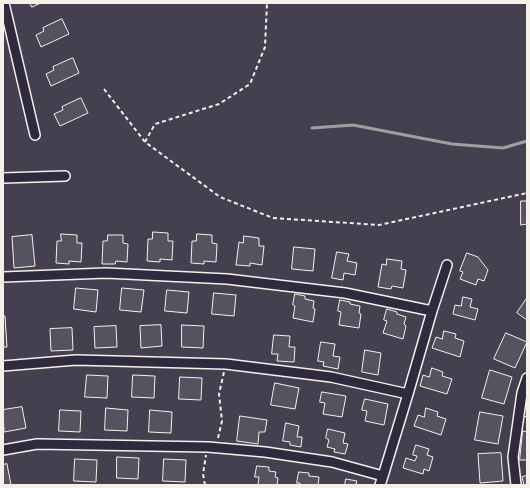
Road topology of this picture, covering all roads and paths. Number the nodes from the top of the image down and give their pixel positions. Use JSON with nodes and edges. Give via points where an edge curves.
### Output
{"nodes":[{"id":1,"x":267,"y":3,"type":"edge"},
{"id":2,"x":4,"y":8,"type":"edge"},
{"id":3,"x":104,"y":89,"type":"dead end"},
{"id":4,"x":35,"y":135,"type":"dead end"},
{"id":5,"x":145,"y":142,"type":"junction"},
{"id":6,"x":65,"y":176,"type":"dead end"},
{"id":7,"x":3,"y":178,"type":"edge"},
{"id":8,"x":527,"y":193,"type":"edge"},
{"id":9,"x":447,"y":265,"type":"dead end"},
{"id":10,"x":3,"y":277,"type":"edge"},
{"id":11,"x":432,"y":311,"type":"junction"},
{"id":12,"x":226,"y":364,"type":"junction"},
{"id":13,"x":3,"y":366,"type":"edge"},
{"id":14,"x":527,"y":378,"type":"edge"},
{"id":15,"x":408,"y":394,"type":"junction"},
{"id":16,"x":212,"y":447,"type":"junction"},
{"id":17,"x":3,"y":450,"type":"edge"},
{"id":18,"x":383,"y":476,"type":"junction"},
{"id":19,"x":205,"y":485,"type":"edge"},
{"id":20,"x":380,"y":485,"type":"edge"},
{"id":21,"x":516,"y":485,"type":"edge"}],
"edges":[{"from":1,"to":5,"type":"path","via":[[266,47],[250,84],[219,104],[155,124]]},
{"from":2,"to":4,"type":"street"},
{"from":3,"to":5,"type":"path"},
{"from":5,"to":8,"type":"path","via":[[220,197],[273,218],[379,225]]},
{"from":6,"to":7,"type":"street"},
{"from":9,"to":11,"type":"street"},
{"from":10,"to":11,"type":"street","via":[[106,273],[227,279],[345,293]]},
{"from":11,"to":15,"type":"street"},
{"from":12,"to":13,"type":"street","via":[[76,360]]},
{"from":12,"to":15,"type":"street","via":[[331,377]]},
{"from":12,"to":16,"type":"path","via":[[219,394],[222,421]]},
{"from":14,"to":21,"type":"street","via":[[522,393],[513,457]]},
{"from":15,"to":18,"type":"street"},
{"from":16,"to":17,"type":"street","via":[[38,444]]},
{"from":16,"to":18,"type":"street","via":[[332,462]]},
{"from":16,"to":19,"type":"path","via":[[203,474]]},
{"from":18,"to":20,"type":"street"}]}
